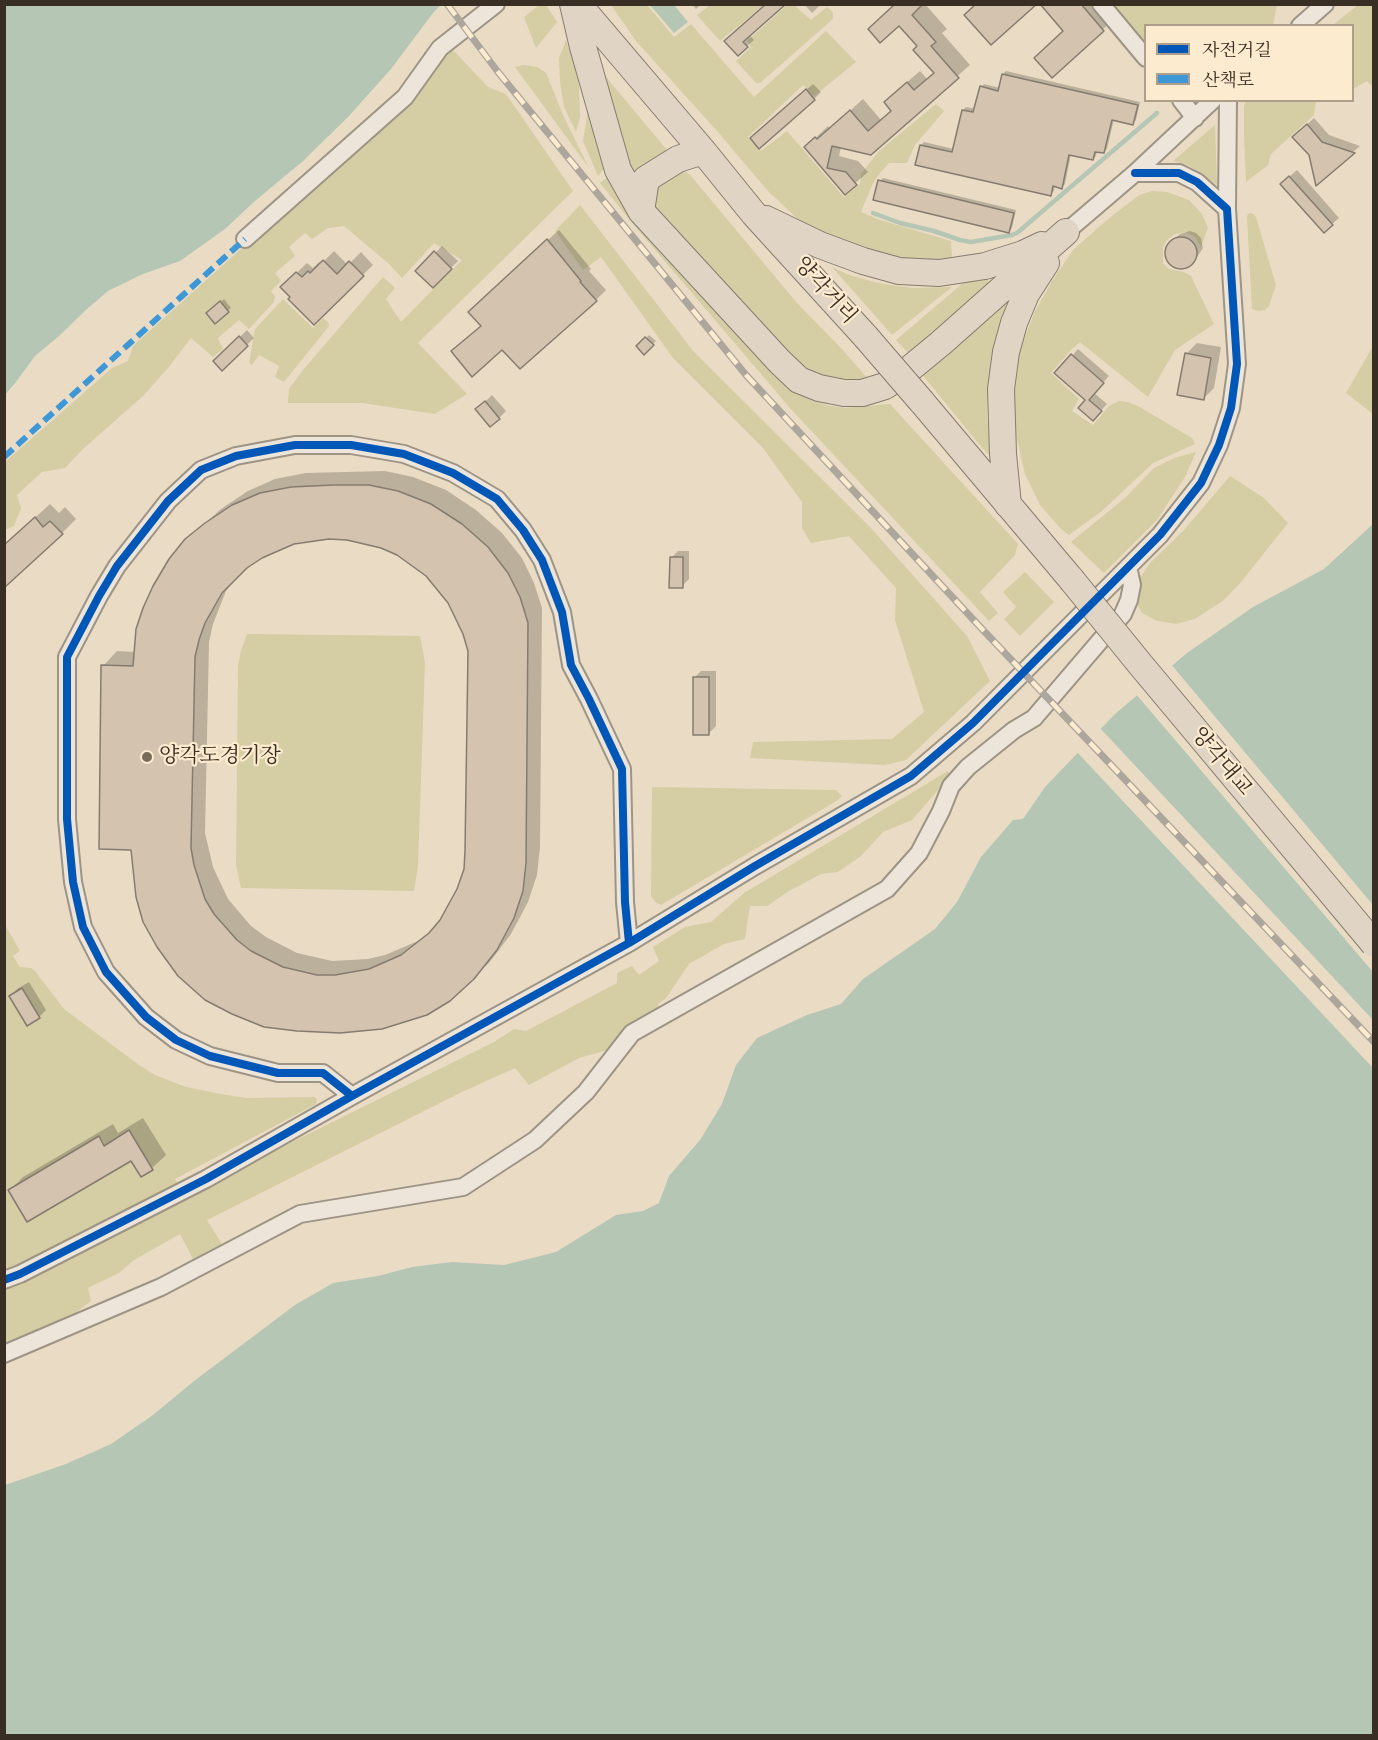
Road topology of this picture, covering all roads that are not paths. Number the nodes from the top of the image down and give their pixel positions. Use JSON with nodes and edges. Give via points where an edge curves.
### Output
{"nodes":[{"id":1,"x":496,"y":4,"type":"edge"},
{"id":2,"x":573,"y":4,"type":"edge"},
{"id":3,"x":578,"y":4,"type":"edge"},
{"id":4,"x":1101,"y":4,"type":"edge"},
{"id":5,"x":1325,"y":4,"type":"edge"},
{"id":6,"x":1302,"y":24,"type":"edge"},
{"id":7,"x":1144,"y":56,"type":"edge"},
{"id":8,"x":1183,"y":102,"type":"edge"},
{"id":9,"x":1211,"y":102,"type":"edge"},
{"id":10,"x":1228,"y":102,"type":"edge"},
{"id":11,"x":1196,"y":118,"type":"junction"},
{"id":12,"x":703,"y":151,"type":"junction"},
{"id":13,"x":1135,"y":173,"type":"junction"},
{"id":14,"x":1227,"y":209,"type":"junction"},
{"id":15,"x":641,"y":211,"type":"junction"},
{"id":16,"x":754,"y":214,"type":"junction"},
{"id":17,"x":1066,"y":232,"type":"junction"},
{"id":18,"x":245,"y":239,"type":"dead end"},
{"id":19,"x":1008,"y":505,"type":"junction"},
{"id":20,"x":1128,"y":567,"type":"junction"},
{"id":21,"x":1071,"y":579,"type":"joint"},
{"id":22,"x":629,"y":943,"type":"junction"},
{"id":23,"x":1374,"y":944,"type":"edge"},
{"id":24,"x":352,"y":1096,"type":"junction"},
{"id":25,"x":4,"y":1280,"type":"edge"},
{"id":26,"x":4,"y":1354,"type":"edge"}],
"edges":[{"from":1,"to":18,"type":"street","via":[[440,48],[405,97]]},
{"from":2,"to":15,"type":"main road","via":[[618,170]]},
{"from":3,"to":12,"type":"main road","name":"양각거리"},
{"from":4,"to":7,"type":"street"},
{"from":5,"to":6,"type":"street"},
{"from":8,"to":11,"type":"street"},
{"from":9,"to":11,"type":"street"},
{"from":10,"to":14,"type":"street"},
{"from":11,"to":13,"type":"street"},
{"from":12,"to":15,"type":"main road","via":[[678,159],[646,178]]},
{"from":12,"to":16,"type":"main road","name":"양각거리"},
{"from":13,"to":14,"type":"street","via":[[1179,172],[1197,182]]},
{"from":13,"to":17,"type":"street"},
{"from":14,"to":20,"type":"street","via":[[1238,364],[1231,408],[1201,483],[1160,535]]},
{"from":15,"to":17,"type":"main road","via":[[799,380],[844,393],[862,393],[885,386],[974,315]]},
{"from":16,"to":17,"type":"main road","via":[[820,245],[899,271],[939,273],[985,266],[1023,254]]},
{"from":16,"to":19,"type":"main road","name":"양각거리","bridge":true,"via":[[866,337]]},
{"from":17,"to":19,"type":"main road","via":[[1026,294],[1006,352],[1001,389]]},
{"from":19,"to":21,"type":"main road","name":"양각거리"},
{"from":20,"to":22,"type":"street","via":[[973,723],[911,776]]},
{"from":20,"to":26,"type":"street","via":[[1132,585],[1123,615],[1034,718],[968,767],[951,786],[919,853],[887,889],[632,1033],[586,1092],[535,1140],[464,1187],[300,1214],[161,1287]]},
{"from":21,"to":23,"type":"main road","name":"양각대교","bridge":true},
{"from":22,"to":24,"type":"street"},
{"from":22,"to":24,"type":"street","via":[[622,769],[571,665],[562,612],[542,560],[497,499],[453,473],[404,454],[351,445],[295,445],[236,456],[201,470],[168,501],[117,567],[67,657],[67,819],[73,882],[83,927],[106,972],[146,1017],[176,1040],[210,1056],[278,1073],[323,1073]]},
{"from":24,"to":25,"type":"street","via":[[206,1179]]}]}
